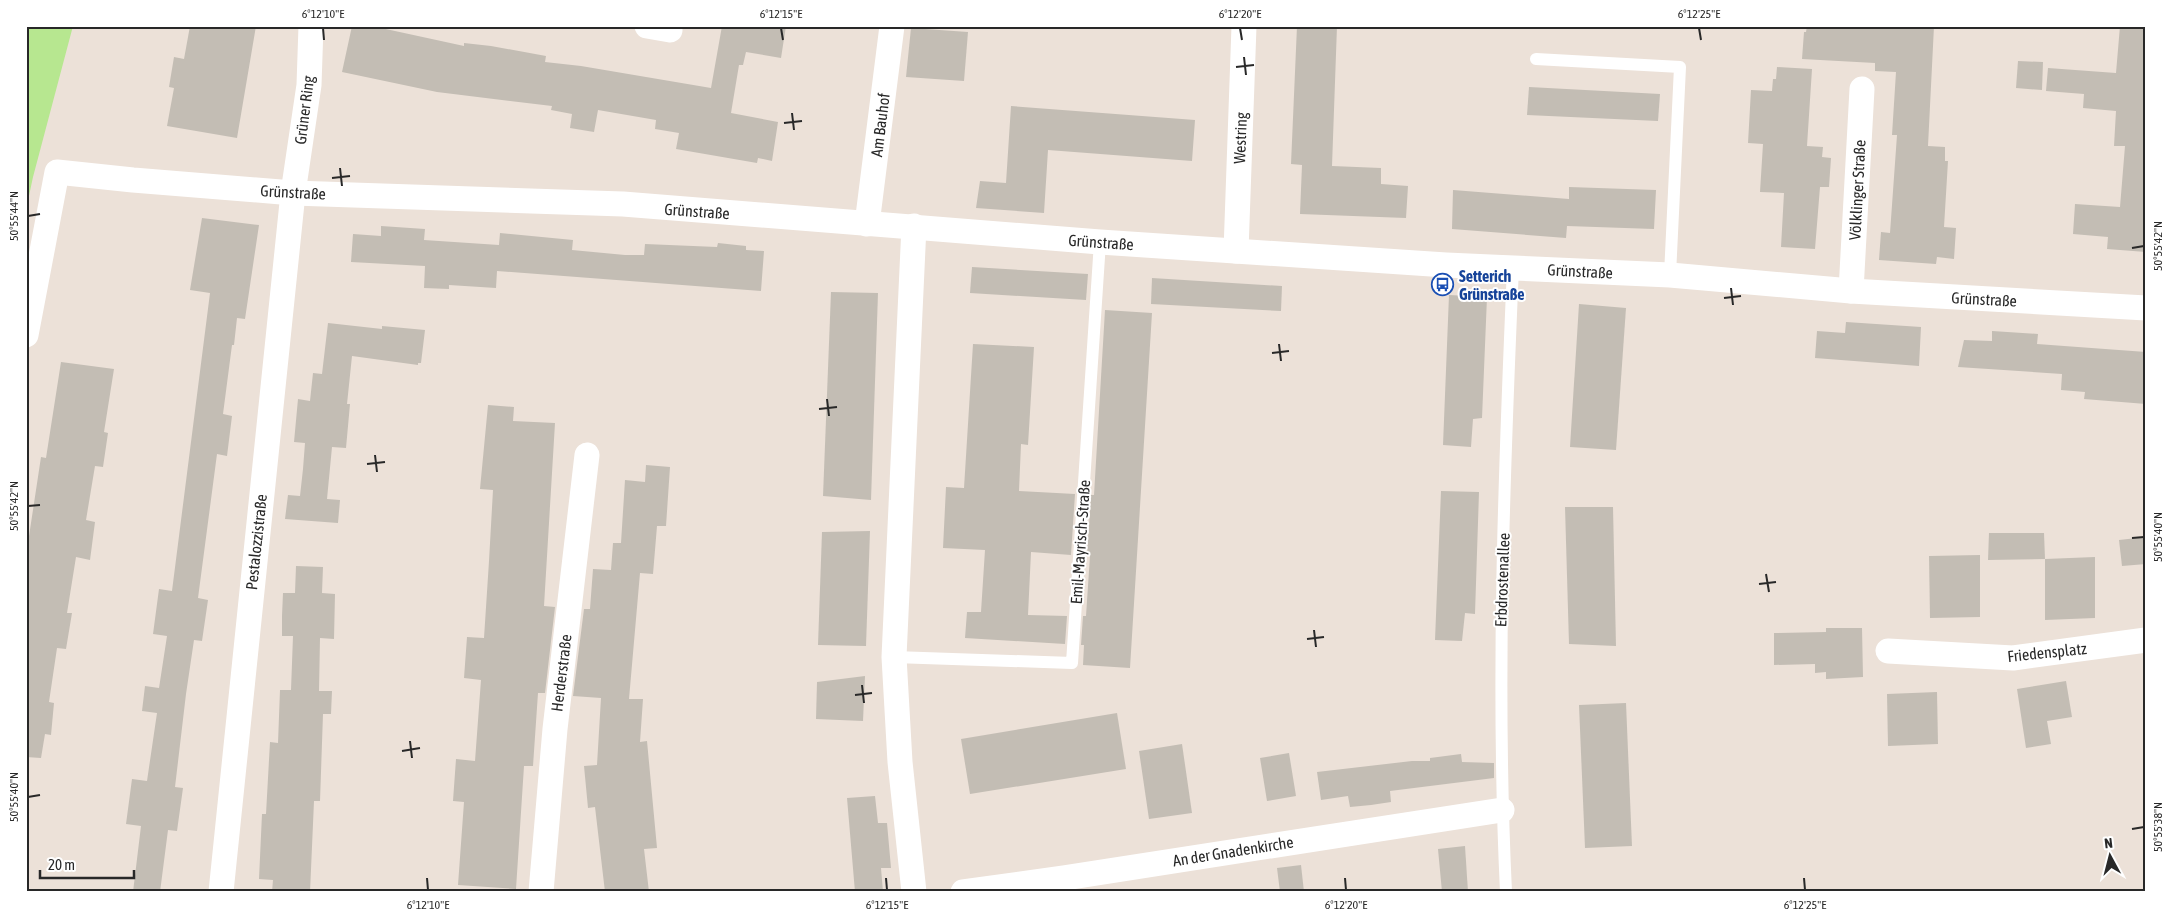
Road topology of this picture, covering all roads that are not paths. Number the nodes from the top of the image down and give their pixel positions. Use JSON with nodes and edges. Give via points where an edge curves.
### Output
{"nodes":[{"id":1,"x":311,"y":26,"type":"edge"},
{"id":2,"x":647,"y":26,"type":"edge"},
{"id":3,"x":670,"y":26,"type":"edge"},
{"id":4,"x":892,"y":26,"type":"edge"},
{"id":5,"x":1244,"y":26,"type":"edge"},
{"id":6,"x":1536,"y":59,"type":"dead end"},
{"id":7,"x":1862,"y":89,"type":"dead end"},
{"id":8,"x":293,"y":193,"type":"junction"},
{"id":9,"x":867,"y":224,"type":"junction"},
{"id":10,"x":914,"y":226,"type":"junction"},
{"id":11,"x":1100,"y":242,"type":"junction"},
{"id":12,"x":1236,"y":251,"type":"junction"},
{"id":13,"x":1513,"y":267,"type":"junction"},
{"id":14,"x":1670,"y":275,"type":"junction"},
{"id":15,"x":1851,"y":291,"type":"junction"},
{"id":16,"x":2146,"y":308,"type":"edge"},
{"id":17,"x":26,"y":335,"type":"edge"},
{"id":18,"x":587,"y":455,"type":"dead end"},
{"id":19,"x":2146,"y":640,"type":"edge"},
{"id":20,"x":1888,"y":650,"type":"dead end"},
{"id":21,"x":894,"y":657,"type":"junction"},
{"id":22,"x":1502,"y":810,"type":"junction"},
{"id":23,"x":1066,"y":885,"type":"edge"},
{"id":24,"x":221,"y":892,"type":"edge"},
{"id":25,"x":541,"y":892,"type":"edge"},
{"id":26,"x":914,"y":892,"type":"edge"},
{"id":27,"x":963,"y":892,"type":"edge"},
{"id":28,"x":1506,"y":892,"type":"edge"}],
"edges":[{"from":1,"to":8,"type":"street","name":"Grüner Ring","via":[[308,85]]},
{"from":2,"to":3,"type":"street","via":[[670,30]]},
{"from":4,"to":9,"type":"street","name":"Am Bauhof"},
{"from":5,"to":12,"type":"street","name":"Westring"},
{"from":6,"to":14,"type":"lane","via":[[1680,67]]},
{"from":7,"to":15,"type":"street","name":"Völklinger Straße"},
{"from":8,"to":9,"type":"street","name":"Grünstraße","via":[[622,204]]},
{"from":8,"to":17,"type":"street","name":"Grünstraße","via":[[57,172]]},
{"from":8,"to":24,"type":"street","name":"Pestalozzistraße"},
{"from":9,"to":10,"type":"street","name":"Grünstraße"},
{"from":10,"to":11,"type":"street","name":"Grünstraße"},
{"from":10,"to":21,"type":"street"},
{"from":11,"to":12,"type":"street","name":"Grünstraße"},
{"from":11,"to":21,"type":"lane","name":"Emil-Mayrisch-Straße","via":[[1072,663]]},
{"from":12,"to":13,"type":"street","name":"Grünstraße"},
{"from":13,"to":14,"type":"street","name":"Grünstraße"},
{"from":13,"to":22,"type":"lane","name":"Erbdrostenallee","via":[[1500,651]]},
{"from":14,"to":15,"type":"street","name":"Grünstraße"},
{"from":15,"to":16,"type":"street","name":"Grünstraße"},
{"from":18,"to":25,"type":"street","name":"Herderstraße","via":[[555,729]]},
{"from":19,"to":20,"type":"street","name":"Friedensplatz","via":[[2013,658]]},
{"from":21,"to":26,"type":"street","via":[[900,762]]},
{"from":22,"to":23,"type":"street","name":"An der Gnadenkirche"},
{"from":22,"to":28,"type":"lane","name":"Erbdrostenallee"},
{"from":23,"to":27,"type":"street","name":"An der Gnadenkirche"}]}
